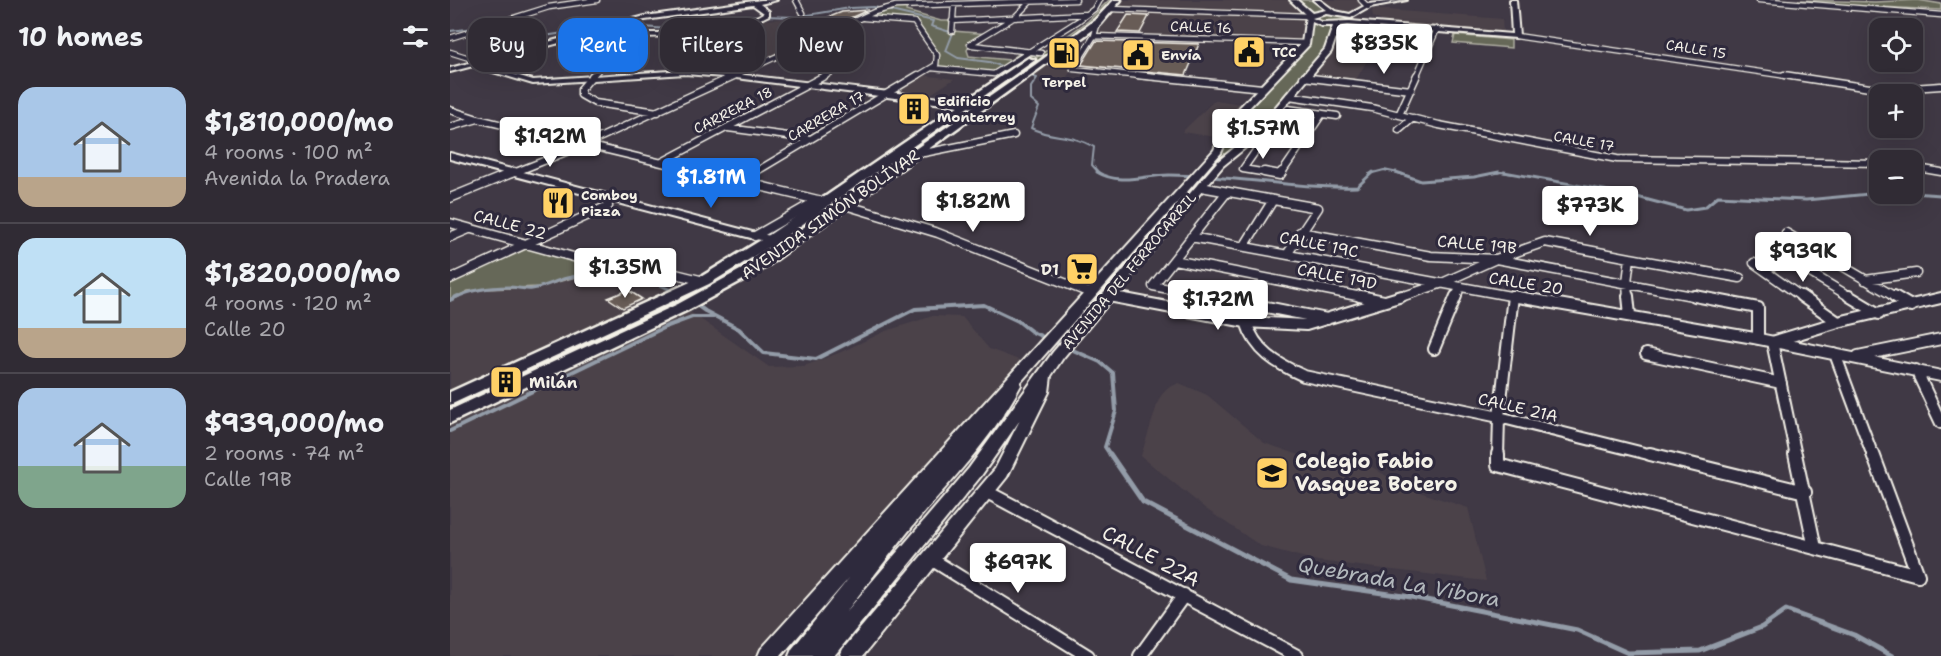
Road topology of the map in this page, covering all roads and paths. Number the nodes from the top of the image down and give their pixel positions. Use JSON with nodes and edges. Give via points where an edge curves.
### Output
{"nodes":[{"id":1,"x":597,"y":0,"type":"edge"},
{"id":2,"x":774,"y":0,"type":"edge"},
{"id":3,"x":796,"y":0,"type":"edge"},
{"id":4,"x":1076,"y":0,"type":"edge"},
{"id":5,"x":1099,"y":0,"type":"edge"},
{"id":6,"x":1106,"y":0,"type":"edge"},
{"id":7,"x":1119,"y":0,"type":"edge"},
{"id":8,"x":1293,"y":0,"type":"edge"},
{"id":9,"x":1316,"y":0,"type":"edge"},
{"id":10,"x":1361,"y":0,"type":"edge"},
{"id":11,"x":1404,"y":0,"type":"edge"},
{"id":12,"x":1513,"y":0,"type":"edge"},
{"id":13,"x":1760,"y":0,"type":"edge"},
{"id":14,"x":753,"y":1,"type":"edge"},
{"id":15,"x":990,"y":1,"type":"edge"},
{"id":16,"x":1031,"y":1,"type":"edge"},
{"id":17,"x":916,"y":2,"type":"edge"},
{"id":18,"x":954,"y":4,"type":"junction"},
{"id":19,"x":1368,"y":7,"type":"junction"},
{"id":20,"x":1112,"y":9,"type":"junction"},
{"id":21,"x":1332,"y":12,"type":"junction"},
{"id":22,"x":803,"y":13,"type":"dead end"},
{"id":23,"x":1088,"y":14,"type":"junction"},
{"id":24,"x":1941,"y":15,"type":"edge"},
{"id":25,"x":1015,"y":17,"type":"junction"},
{"id":26,"x":1309,"y":17,"type":"junction"},
{"id":27,"x":645,"y":18,"type":"edge"},
{"id":28,"x":762,"y":18,"type":"edge"},
{"id":29,"x":863,"y":18,"type":"edge"},
{"id":30,"x":864,"y":18,"type":"edge"},
{"id":31,"x":1351,"y":20,"type":"junction"},
{"id":32,"x":952,"y":21,"type":"junction"},
{"id":33,"x":1098,"y":22,"type":"junction"},
{"id":34,"x":1337,"y":25,"type":"junction"},
{"id":35,"x":1436,"y":30,"type":"junction"},
{"id":36,"x":952,"y":31,"type":"dead end"},
{"id":37,"x":1094,"y":36,"type":"junction"},
{"id":38,"x":1516,"y":36,"type":"junction"},
{"id":39,"x":450,"y":38,"type":"edge"},
{"id":40,"x":1306,"y":43,"type":"junction"},
{"id":41,"x":1031,"y":51,"type":"junction"},
{"id":42,"x":450,"y":52,"type":"edge"},
{"id":43,"x":1041,"y":53,"type":"junction"},
{"id":44,"x":450,"y":57,"type":"edge"},
{"id":45,"x":777,"y":57,"type":"edge"},
{"id":46,"x":468,"y":58,"type":"edge"},
{"id":47,"x":468,"y":63,"type":"edge"},
{"id":48,"x":468,"y":65,"type":"edge"},
{"id":49,"x":932,"y":68,"type":"junction"},
{"id":50,"x":450,"y":70,"type":"edge"},
{"id":51,"x":1010,"y":70,"type":"junction"},
{"id":52,"x":497,"y":72,"type":"edge"},
{"id":53,"x":517,"y":72,"type":"edge"},
{"id":54,"x":596,"y":72,"type":"edge"},
{"id":55,"x":663,"y":72,"type":"edge"},
{"id":56,"x":713,"y":72,"type":"edge"},
{"id":57,"x":833,"y":72,"type":"edge"},
{"id":58,"x":739,"y":74,"type":"junction"},
{"id":59,"x":1304,"y":77,"type":"junction"},
{"id":60,"x":590,"y":78,"type":"junction"},
{"id":61,"x":814,"y":83,"type":"junction"},
{"id":62,"x":1941,"y":86,"type":"edge"},
{"id":63,"x":1262,"y":88,"type":"junction"},
{"id":64,"x":1411,"y":90,"type":"junction"},
{"id":65,"x":892,"y":92,"type":"junction"},
{"id":66,"x":1289,"y":96,"type":"junction"},
{"id":67,"x":970,"y":102,"type":"junction"},
{"id":68,"x":986,"y":104,"type":"junction"},
{"id":69,"x":1280,"y":108,"type":"junction"},
{"id":70,"x":450,"y":110,"type":"edge"},
{"id":71,"x":1292,"y":110,"type":"junction"},
{"id":72,"x":658,"y":112,"type":"junction"},
{"id":73,"x":1322,"y":114,"type":"junction"},
{"id":74,"x":1399,"y":115,"type":"junction"},
{"id":75,"x":1337,"y":116,"type":"dead end"},
{"id":76,"x":1413,"y":118,"type":"junction"},
{"id":77,"x":478,"y":119,"type":"junction"},
{"id":78,"x":450,"y":127,"type":"edge"},
{"id":79,"x":728,"y":128,"type":"junction"},
{"id":80,"x":1399,"y":130,"type":"dead end"},
{"id":81,"x":1014,"y":135,"type":"dead end"},
{"id":82,"x":810,"y":139,"type":"junction"},
{"id":83,"x":1264,"y":139,"type":"junction"},
{"id":84,"x":586,"y":144,"type":"junction"},
{"id":85,"x":1300,"y":145,"type":"junction"},
{"id":86,"x":919,"y":152,"type":"junction"},
{"id":87,"x":450,"y":156,"type":"edge"},
{"id":88,"x":662,"y":162,"type":"junction"},
{"id":89,"x":1869,"y":163,"type":"edge"},
{"id":90,"x":450,"y":164,"type":"edge"},
{"id":91,"x":1923,"y":169,"type":"edge"},
{"id":92,"x":1941,"y":172,"type":"edge"},
{"id":93,"x":514,"y":173,"type":"junction"},
{"id":94,"x":501,"y":178,"type":"junction"},
{"id":95,"x":740,"y":181,"type":"junction"},
{"id":96,"x":1199,"y":183,"type":"junction"},
{"id":97,"x":1227,"y":192,"type":"junction"},
{"id":98,"x":450,"y":198,"type":"edge"},
{"id":99,"x":1273,"y":200,"type":"junction"},
{"id":100,"x":822,"y":201,"type":"junction"},
{"id":101,"x":845,"y":205,"type":"junction"},
{"id":102,"x":608,"y":206,"type":"junction"},
{"id":103,"x":450,"y":223,"type":"edge"},
{"id":104,"x":469,"y":229,"type":"junction"},
{"id":105,"x":1300,"y":232,"type":"junction"},
{"id":106,"x":1786,"y":233,"type":"dead end"},
{"id":107,"x":450,"y":237,"type":"edge"},
{"id":108,"x":1191,"y":237,"type":"junction"},
{"id":109,"x":526,"y":244,"type":"junction"},
{"id":110,"x":772,"y":244,"type":"junction"},
{"id":111,"x":1245,"y":245,"type":"junction"},
{"id":112,"x":1772,"y":250,"type":"dead end"},
{"id":113,"x":1288,"y":253,"type":"junction"},
{"id":114,"x":1630,"y":258,"type":"junction"},
{"id":115,"x":1496,"y":259,"type":"junction"},
{"id":116,"x":1174,"y":260,"type":"junction"},
{"id":117,"x":1754,"y":263,"type":"dead end"},
{"id":118,"x":1916,"y":273,"type":"dead end"},
{"id":119,"x":1740,"y":278,"type":"dead end"},
{"id":120,"x":450,"y":279,"type":"edge"},
{"id":121,"x":1865,"y":280,"type":"junction"},
{"id":122,"x":1627,"y":282,"type":"junction"},
{"id":123,"x":1440,"y":284,"type":"junction"},
{"id":124,"x":1460,"y":287,"type":"junction"},
{"id":125,"x":705,"y":288,"type":"junction"},
{"id":126,"x":1090,"y":293,"type":"junction"},
{"id":127,"x":1108,"y":296,"type":"junction"},
{"id":128,"x":1513,"y":296,"type":"junction"},
{"id":129,"x":1940,"y":300,"type":"edge"},
{"id":130,"x":1387,"y":302,"type":"junction"},
{"id":131,"x":1911,"y":306,"type":"junction"},
{"id":132,"x":1878,"y":314,"type":"junction"},
{"id":133,"x":1630,"y":315,"type":"junction"},
{"id":134,"x":1329,"y":320,"type":"junction"},
{"id":135,"x":1246,"y":322,"type":"junction"},
{"id":136,"x":1838,"y":322,"type":"junction"},
{"id":137,"x":1758,"y":339,"type":"junction"},
{"id":138,"x":1941,"y":339,"type":"edge"},
{"id":139,"x":1772,"y":342,"type":"junction"},
{"id":140,"x":1434,"y":349,"type":"dead end"},
{"id":141,"x":1646,"y":354,"type":"dead end"},
{"id":142,"x":1835,"y":354,"type":"junction"},
{"id":143,"x":1852,"y":357,"type":"junction"},
{"id":144,"x":1022,"y":369,"type":"junction"},
{"id":145,"x":1916,"y":370,"type":"junction"},
{"id":146,"x":1044,"y":373,"type":"junction"},
{"id":147,"x":1941,"y":376,"type":"edge"},
{"id":148,"x":1781,"y":383,"type":"junction"},
{"id":149,"x":450,"y":399,"type":"edge"},
{"id":150,"x":450,"y":417,"type":"edge"},
{"id":151,"x":1499,"y":417,"type":"junction"},
{"id":152,"x":1941,"y":423,"type":"edge"},
{"id":153,"x":967,"y":469,"type":"junction"},
{"id":154,"x":987,"y":492,"type":"junction"},
{"id":155,"x":1804,"y":492,"type":"junction"},
{"id":156,"x":1815,"y":548,"type":"junction"},
{"id":157,"x":931,"y":559,"type":"junction"},
{"id":158,"x":1184,"y":595,"type":"junction"},
{"id":159,"x":768,"y":656,"type":"edge"},
{"id":160,"x":799,"y":656,"type":"edge"},
{"id":161,"x":821,"y":656,"type":"edge"},
{"id":162,"x":850,"y":656,"type":"edge"},
{"id":163,"x":1088,"y":656,"type":"edge"},
{"id":164,"x":1140,"y":656,"type":"edge"},
{"id":165,"x":1297,"y":656,"type":"edge"}],
"edges":[{"from":1,"to":39,"type":"street","via":[[549,7]]},
{"from":2,"to":14,"type":"main road"},
{"from":3,"to":22,"type":"street"},
{"from":4,"to":16,"type":"street"},
{"from":5,"to":23,"type":"street"},
{"from":6,"to":43,"type":"main road","name":"AVENIDA SIMÓN BOLÍVAR","via":[[1094,14]]},
{"from":7,"to":20,"type":"main road","name":"AVENIDA SIMÓN BOLÍVAR"},
{"from":8,"to":26,"type":"main road"},
{"from":9,"to":21,"type":"main road"},
{"from":10,"to":19,"type":"street"},
{"from":11,"to":19,"type":"main road"},
{"from":12,"to":38,"type":"main road"},
{"from":13,"to":24,"type":"street"},
{"from":14,"to":27,"type":"main road"},
{"from":14,"to":28,"type":"main road","via":[[767,12]]},
{"from":15,"to":16,"type":"street"},
{"from":15,"to":18,"type":"street"},
{"from":16,"to":25,"type":"street"},
{"from":17,"to":18,"type":"street"},
{"from":17,"to":29,"type":"street"},
{"from":18,"to":32,"type":"street"},
{"from":19,"to":31,"type":"main road","via":[[1356,11]]},
{"from":20,"to":26,"type":"street"},
{"from":20,"to":33,"type":"main road","name":"AVENIDA SIMÓN BOLÍVAR"},
{"from":21,"to":26,"type":"main road"},
{"from":21,"to":31,"type":"main road"},
{"from":23,"to":25,"type":"street"},
{"from":23,"to":41,"type":"street"},
{"from":25,"to":32,"type":"street"},
{"from":25,"to":41,"type":"street","via":[[970,44]]},
{"from":26,"to":34,"type":"main road","via":[[1322,24]]},
{"from":26,"to":40,"type":"main road"},
{"from":30,"to":49,"type":"street","via":[[914,22],[937,55],[938,62]]},
{"from":31,"to":34,"type":"main road"},
{"from":31,"to":35,"type":"main road","name":"CALLE 15"},
{"from":32,"to":36,"type":"street"},
{"from":33,"to":37,"type":"street"},
{"from":33,"to":68,"type":"main road","name":"AVENIDA SIMÓN BOLÍVAR"},
{"from":34,"to":59,"type":"main road","name":"AVENIDA DEL FERROCARRIL","via":[[1328,50]]},
{"from":35,"to":38,"type":"main road","name":"CALLE 15"},
{"from":35,"to":64,"type":"street"},
{"from":37,"to":40,"type":"street","name":"CALLE 16"},
{"from":37,"to":63,"type":"street","via":[[1073,69]]},
{"from":38,"to":62,"type":"street","name":"CALLE 15","via":[[1883,90]]},
{"from":40,"to":63,"type":"main road","name":"AVENIDA DEL FERROCARRIL"},
{"from":41,"to":43,"type":"street"},
{"from":41,"to":51,"type":"street"},
{"from":42,"to":46,"type":"street"},
{"from":43,"to":51,"type":"main road","name":"AVENIDA SIMÓN BOLÍVAR"},
{"from":44,"to":47,"type":"street"},
{"from":45,"to":58,"type":"street"},
{"from":48,"to":50,"type":"main road"},
{"from":49,"to":51,"type":"street","via":[[996,73]]},
{"from":49,"to":65,"type":"street","name":"CARRERA 17"},
{"from":51,"to":67,"type":"main road","name":"AVENIDA SIMÓN BOLÍVAR"},
{"from":52,"to":60,"type":"main road","via":[[525,81]]},
{"from":53,"to":60,"type":"main road","via":[[541,79]]},
{"from":54,"to":60,"type":"street"},
{"from":55,"to":60,"type":"main road"},
{"from":56,"to":58,"type":"main road"},
{"from":57,"to":61,"type":"street","name":"CARRERA 18"},
{"from":58,"to":61,"type":"main road"},
{"from":58,"to":72,"type":"street"},
{"from":59,"to":64,"type":"street"},
{"from":59,"to":66,"type":"main road","name":"AVENIDA DEL FERROCARRIL"},
{"from":60,"to":72,"type":"street","via":[[581,95],[605,105]]},
{"from":61,"to":65,"type":"main road"},
{"from":61,"to":79,"type":"street","name":"CARRERA 18"},
{"from":63,"to":96,"type":"main road","name":"AVENIDA DEL FERROCARRIL","via":[[1227,130],[1218,151],[1201,170]]},
{"from":64,"to":74,"type":"street"},
{"from":65,"to":67,"type":"main road"},
{"from":65,"to":82,"type":"street","name":"CARRERA 17"},
{"from":66,"to":69,"type":"main road","name":"AVENIDA DEL FERROCARRIL"},
{"from":66,"to":74,"type":"street","name":"CALLE 17"},
{"from":67,"to":68,"type":"main road"},
{"from":67,"to":100,"type":"main road","name":"AVENIDA SIMÓN BOLÍVAR"},
{"from":68,"to":86,"type":"main road","name":"AVENIDA SIMÓN BOLÍVAR"},
{"from":69,"to":71,"type":"street"},
{"from":69,"to":96,"type":"main road","name":"AVENIDA DEL FERROCARRIL","via":[[1251,140]]},
{"from":70,"to":77,"type":"street"},
{"from":71,"to":73,"type":"street"},
{"from":71,"to":83,"type":"street"},
{"from":72,"to":84,"type":"street"},
{"from":73,"to":75,"type":"street"},
{"from":73,"to":85,"type":"street"},
{"from":74,"to":76,"type":"street","name":"CALLE 17"},
{"from":76,"to":80,"type":"street"},
{"from":76,"to":89,"type":"street","name":"CALLE 17","via":[[1517,142],[1617,159]]},
{"from":77,"to":78,"type":"street"},
{"from":77,"to":84,"type":"street"},
{"from":79,"to":82,"type":"street"},
{"from":79,"to":88,"type":"street","name":"CARRERA 18"},
{"from":81,"to":86,"type":"street"},
{"from":82,"to":95,"type":"street","name":"CARRERA 17"},
{"from":83,"to":85,"type":"street"},
{"from":83,"to":85,"type":"street","via":[[1243,169],[1280,175]]},
{"from":84,"to":88,"type":"street"},
{"from":84,"to":93,"type":"street"},
{"from":86,"to":101,"type":"main road","name":"AVENIDA SIMÓN BOLÍVAR"},
{"from":87,"to":93,"type":"main road"},
{"from":88,"to":95,"type":"street"},
{"from":90,"to":94,"type":"main road"},
{"from":91,"to":92,"type":"street"},
{"from":93,"to":94,"type":"street"},
{"from":93,"to":110,"type":"main road"},
{"from":94,"to":98,"type":"street"},
{"from":94,"to":102,"type":"main road"},
{"from":95,"to":100,"type":"street"},
{"from":96,"to":97,"type":"street"},
{"from":96,"to":126,"type":"main road","name":"AVENIDA DEL FERROCARRIL"},
{"from":96,"to":127,"type":"main road","name":"AVENIDA DEL FERROCARRIL"},
{"from":97,"to":99,"type":"street"},
{"from":97,"to":108,"type":"street"},
{"from":99,"to":105,"type":"street","via":[[1318,208]]},
{"from":99,"to":111,"type":"street"},
{"from":100,"to":110,"type":"main road","name":"AVENIDA SIMÓN BOLÍVAR"},
{"from":101,"to":110,"type":"main road","name":"AVENIDA SIMÓN BOLÍVAR"},
{"from":101,"to":126,"type":"street","via":[[954,239]]},
{"from":102,"to":109,"type":"street"},
{"from":102,"to":110,"type":"main road"},
{"from":103,"to":104,"type":"street","name":"CALLE 22"},
{"from":104,"to":107,"type":"street"},
{"from":104,"to":109,"type":"street","name":"CALLE 22"},
{"from":105,"to":113,"type":"street"},
{"from":105,"to":115,"type":"street","name":"CALLE 19B","via":[[1431,256]]},
{"from":106,"to":121,"type":"street"},
{"from":108,"to":111,"type":"street","name":"CALLE 19C"},
{"from":108,"to":116,"type":"street"},
{"from":109,"to":120,"type":"street"},
{"from":109,"to":125,"type":"street","name":"CALLE 22","via":[[595,263],[627,262]]},
{"from":110,"to":125,"type":"main road","name":"AVENIDA SIMÓN BOLÍVAR"},
{"from":110,"to":125,"type":"main road","name":"AVENIDA SIMÓN BOLÍVAR"},
{"from":111,"to":113,"type":"street","name":"CALLE 19C"},
{"from":112,"to":132,"type":"street"},
{"from":113,"to":123,"type":"street","name":"CALLE 19C"},
{"from":114,"to":115,"type":"street","via":[[1545,242]]},
{"from":114,"to":119,"type":"street"},
{"from":114,"to":122,"type":"street"},
{"from":115,"to":122,"type":"street","name":"CALLE 19B"},
{"from":115,"to":123,"type":"street"},
{"from":116,"to":130,"type":"street","name":"CALLE 19D"},
{"from":116,"to":134,"type":"street","via":[[1153,286]]},
{"from":117,"to":136,"type":"street"},
{"from":118,"to":121,"type":"street"},
{"from":121,"to":131,"type":"street"},
{"from":122,"to":133,"type":"street"},
{"from":122,"to":137,"type":"street","name":"CALLE 19B","via":[[1758,308]]},
{"from":123,"to":124,"type":"street","name":"CALLE 20"},
{"from":123,"to":130,"type":"street","name":"CALLE 20"},
{"from":124,"to":128,"type":"street","name":"CALLE 20"},
{"from":124,"to":140,"type":"street"},
{"from":125,"to":149,"type":"main road","name":"AVENIDA SIMÓN BOLÍVAR","via":[[689,288]]},
{"from":125,"to":150,"type":"main road","name":"AVENIDA SIMÓN BOLÍVAR","via":[[683,307]]},
{"from":126,"to":144,"type":"main road","name":"AVENIDA DEL FERROCARRIL"},
{"from":127,"to":135,"type":"street","name":"CALLE 20"},
{"from":127,"to":146,"type":"main road","name":"AVENIDA DEL FERROCARRIL"},
{"from":128,"to":133,"type":"street","name":"CALLE 20"},
{"from":128,"to":151,"type":"street"},
{"from":129,"to":131,"type":"street"},
{"from":130,"to":134,"type":"street","name":"CALLE 20"},
{"from":131,"to":132,"type":"street"},
{"from":132,"to":136,"type":"street"},
{"from":133,"to":137,"type":"street","name":"CALLE 20"},
{"from":134,"to":135,"type":"street","name":"CALLE 20","via":[[1306,325]]},
{"from":135,"to":151,"type":"street","name":"CALLE 21A","via":[[1260,351],[1277,365],[1304,376]]},
{"from":136,"to":139,"type":"street"},
{"from":137,"to":139,"type":"street","name":"CALLE 20"},
{"from":138,"to":143,"type":"street"},
{"from":139,"to":142,"type":"street","name":"CALLE 20"},
{"from":139,"to":148,"type":"street"},
{"from":141,"to":148,"type":"street"},
{"from":142,"to":143,"type":"street","name":"CALLE 20"},
{"from":142,"to":156,"type":"street","via":[[1918,575]]},
{"from":143,"to":145,"type":"street","name":"CALLE 20"},
{"from":144,"to":153,"type":"main road"},
{"from":144,"to":159,"type":"main road"},
{"from":145,"to":147,"type":"street","name":"CALLE 20"},
{"from":145,"to":152,"type":"street"},
{"from":146,"to":153,"type":"main road"},
{"from":146,"to":154,"type":"main road","via":[[1042,392],[1001,473]]},
{"from":148,"to":155,"type":"street"},
{"from":151,"to":155,"type":"street","name":"CALLE 21A"},
{"from":151,"to":156,"type":"street","via":[[1498,465]]},
{"from":153,"to":160,"type":"main road","via":[[920,507]]},
{"from":153,"to":161,"type":"main road"},
{"from":154,"to":157,"type":"main road"},
{"from":154,"to":158,"type":"street","name":"CALLE 22A"},
{"from":155,"to":156,"type":"street"},
{"from":157,"to":162,"type":"main road"},
{"from":157,"to":163,"type":"street"},
{"from":158,"to":164,"type":"street"},
{"from":158,"to":165,"type":"street","name":"CALLE 22A"}]}
